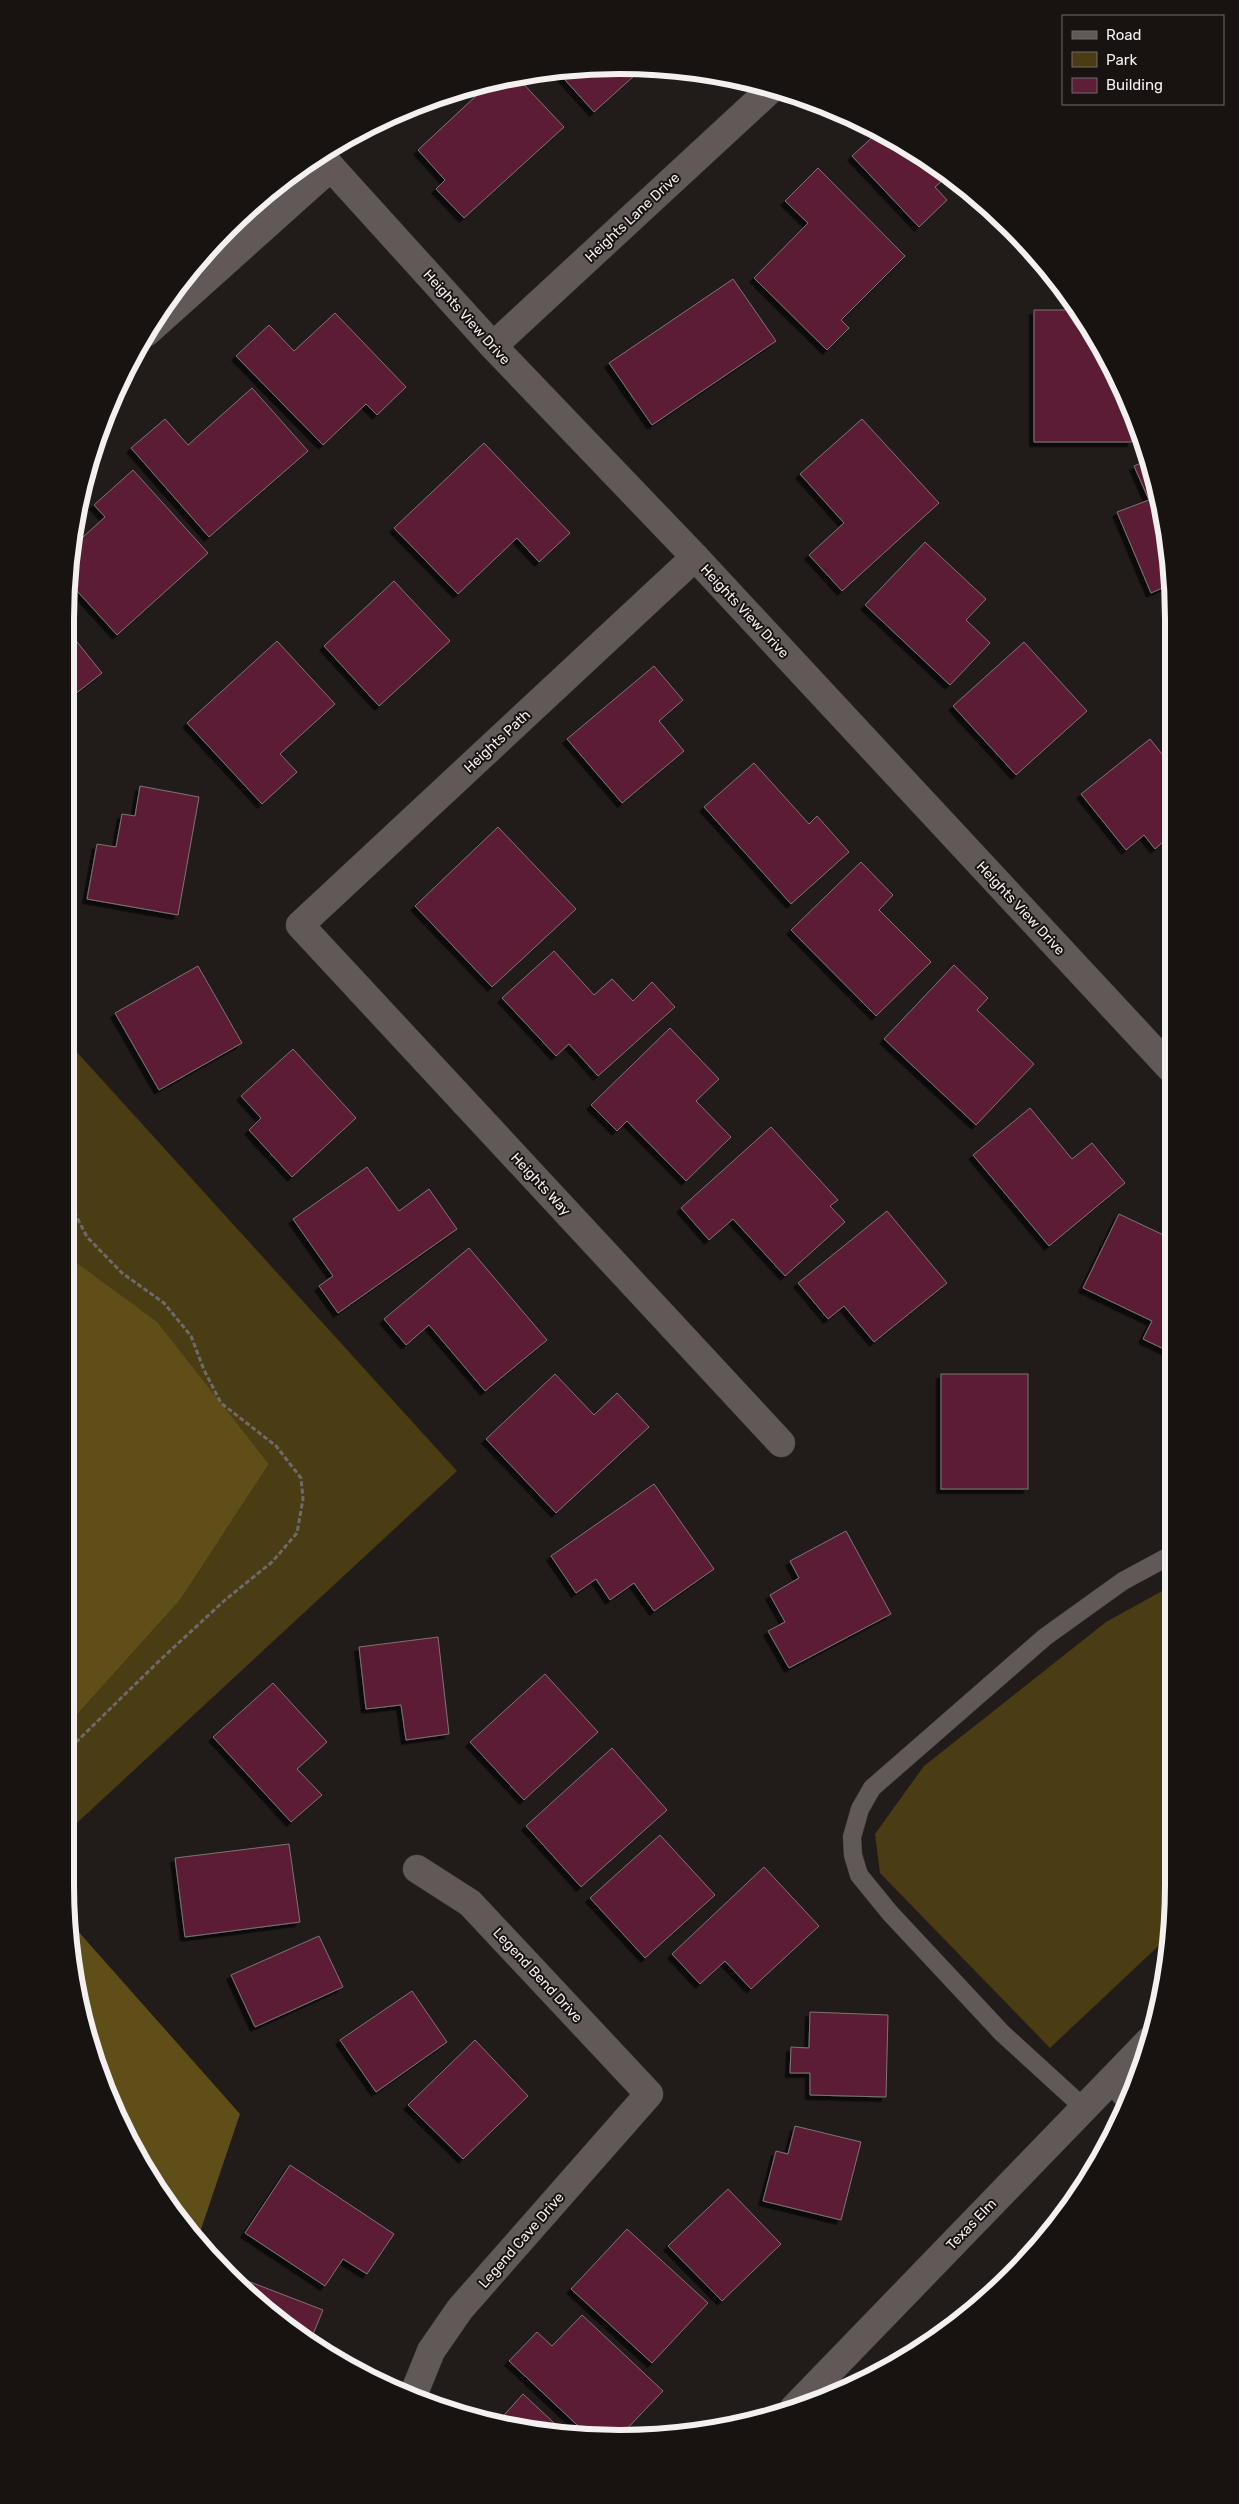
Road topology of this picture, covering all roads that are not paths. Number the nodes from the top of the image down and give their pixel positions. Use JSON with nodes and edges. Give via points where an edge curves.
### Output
{"nodes":[{"id":1,"x":766,"y":94,"type":"edge"},
{"id":2,"x":325,"y":160,"type":"edge"},
{"id":3,"x":324,"y":161,"type":"edge"},
{"id":4,"x":172,"y":308,"type":"edge"},
{"id":5,"x":493,"y":346,"type":"junction"},
{"id":6,"x":695,"y":557,"type":"junction"},
{"id":7,"x":300,"y":925,"type":"joint"},
{"id":8,"x":1165,"y":1062,"type":"edge"},
{"id":9,"x":781,"y":1443,"type":"dead end"},
{"id":10,"x":1165,"y":1558,"type":"edge"},
{"id":11,"x":417,"y":1869,"type":"dead end"},
{"id":12,"x":1139,"y":2051,"type":"edge"},
{"id":13,"x":1108,"y":2082,"type":"junction"},
{"id":14,"x":649,"y":2094,"type":"joint"},
{"id":15,"x":1122,"y":2097,"type":"edge"},
{"id":16,"x":1083,"y":2107,"type":"junction"},
{"id":17,"x":415,"y":2390,"type":"edge"},
{"id":18,"x":804,"y":2398,"type":"edge"}],
"edges":[{"from":1,"to":5,"type":"street","name":"Heights Lane Drive"},
{"from":2,"to":5,"type":"street","name":"Heights View Drive"},
{"from":3,"to":4,"type":"street"},
{"from":5,"to":6,"type":"street","name":"Heights View Drive"},
{"from":6,"to":7,"type":"street","name":"Heights Path"},
{"from":6,"to":8,"type":"street","name":"Heights View Drive"},
{"from":7,"to":9,"type":"street","name":"Heights Way"},
{"from":10,"to":16,"type":"lane","via":[[1123,1581],[1045,1637],[872,1788],[860,1809],[852,1837],[859,1876],[890,1913],[1002,2033]]},
{"from":11,"to":14,"type":"street","name":"Legend Bend Drive","via":[[470,1903]]},
{"from":12,"to":13,"type":"street","name":"Texas Elm"},
{"from":13,"to":15,"type":"lane"},
{"from":13,"to":16,"type":"street","name":"Texas Elm"},
{"from":14,"to":17,"type":"street","name":"Legend Cave Drive","via":[[460,2309],[431,2351]]},
{"from":16,"to":18,"type":"street","name":"Texas Elm"}]}
